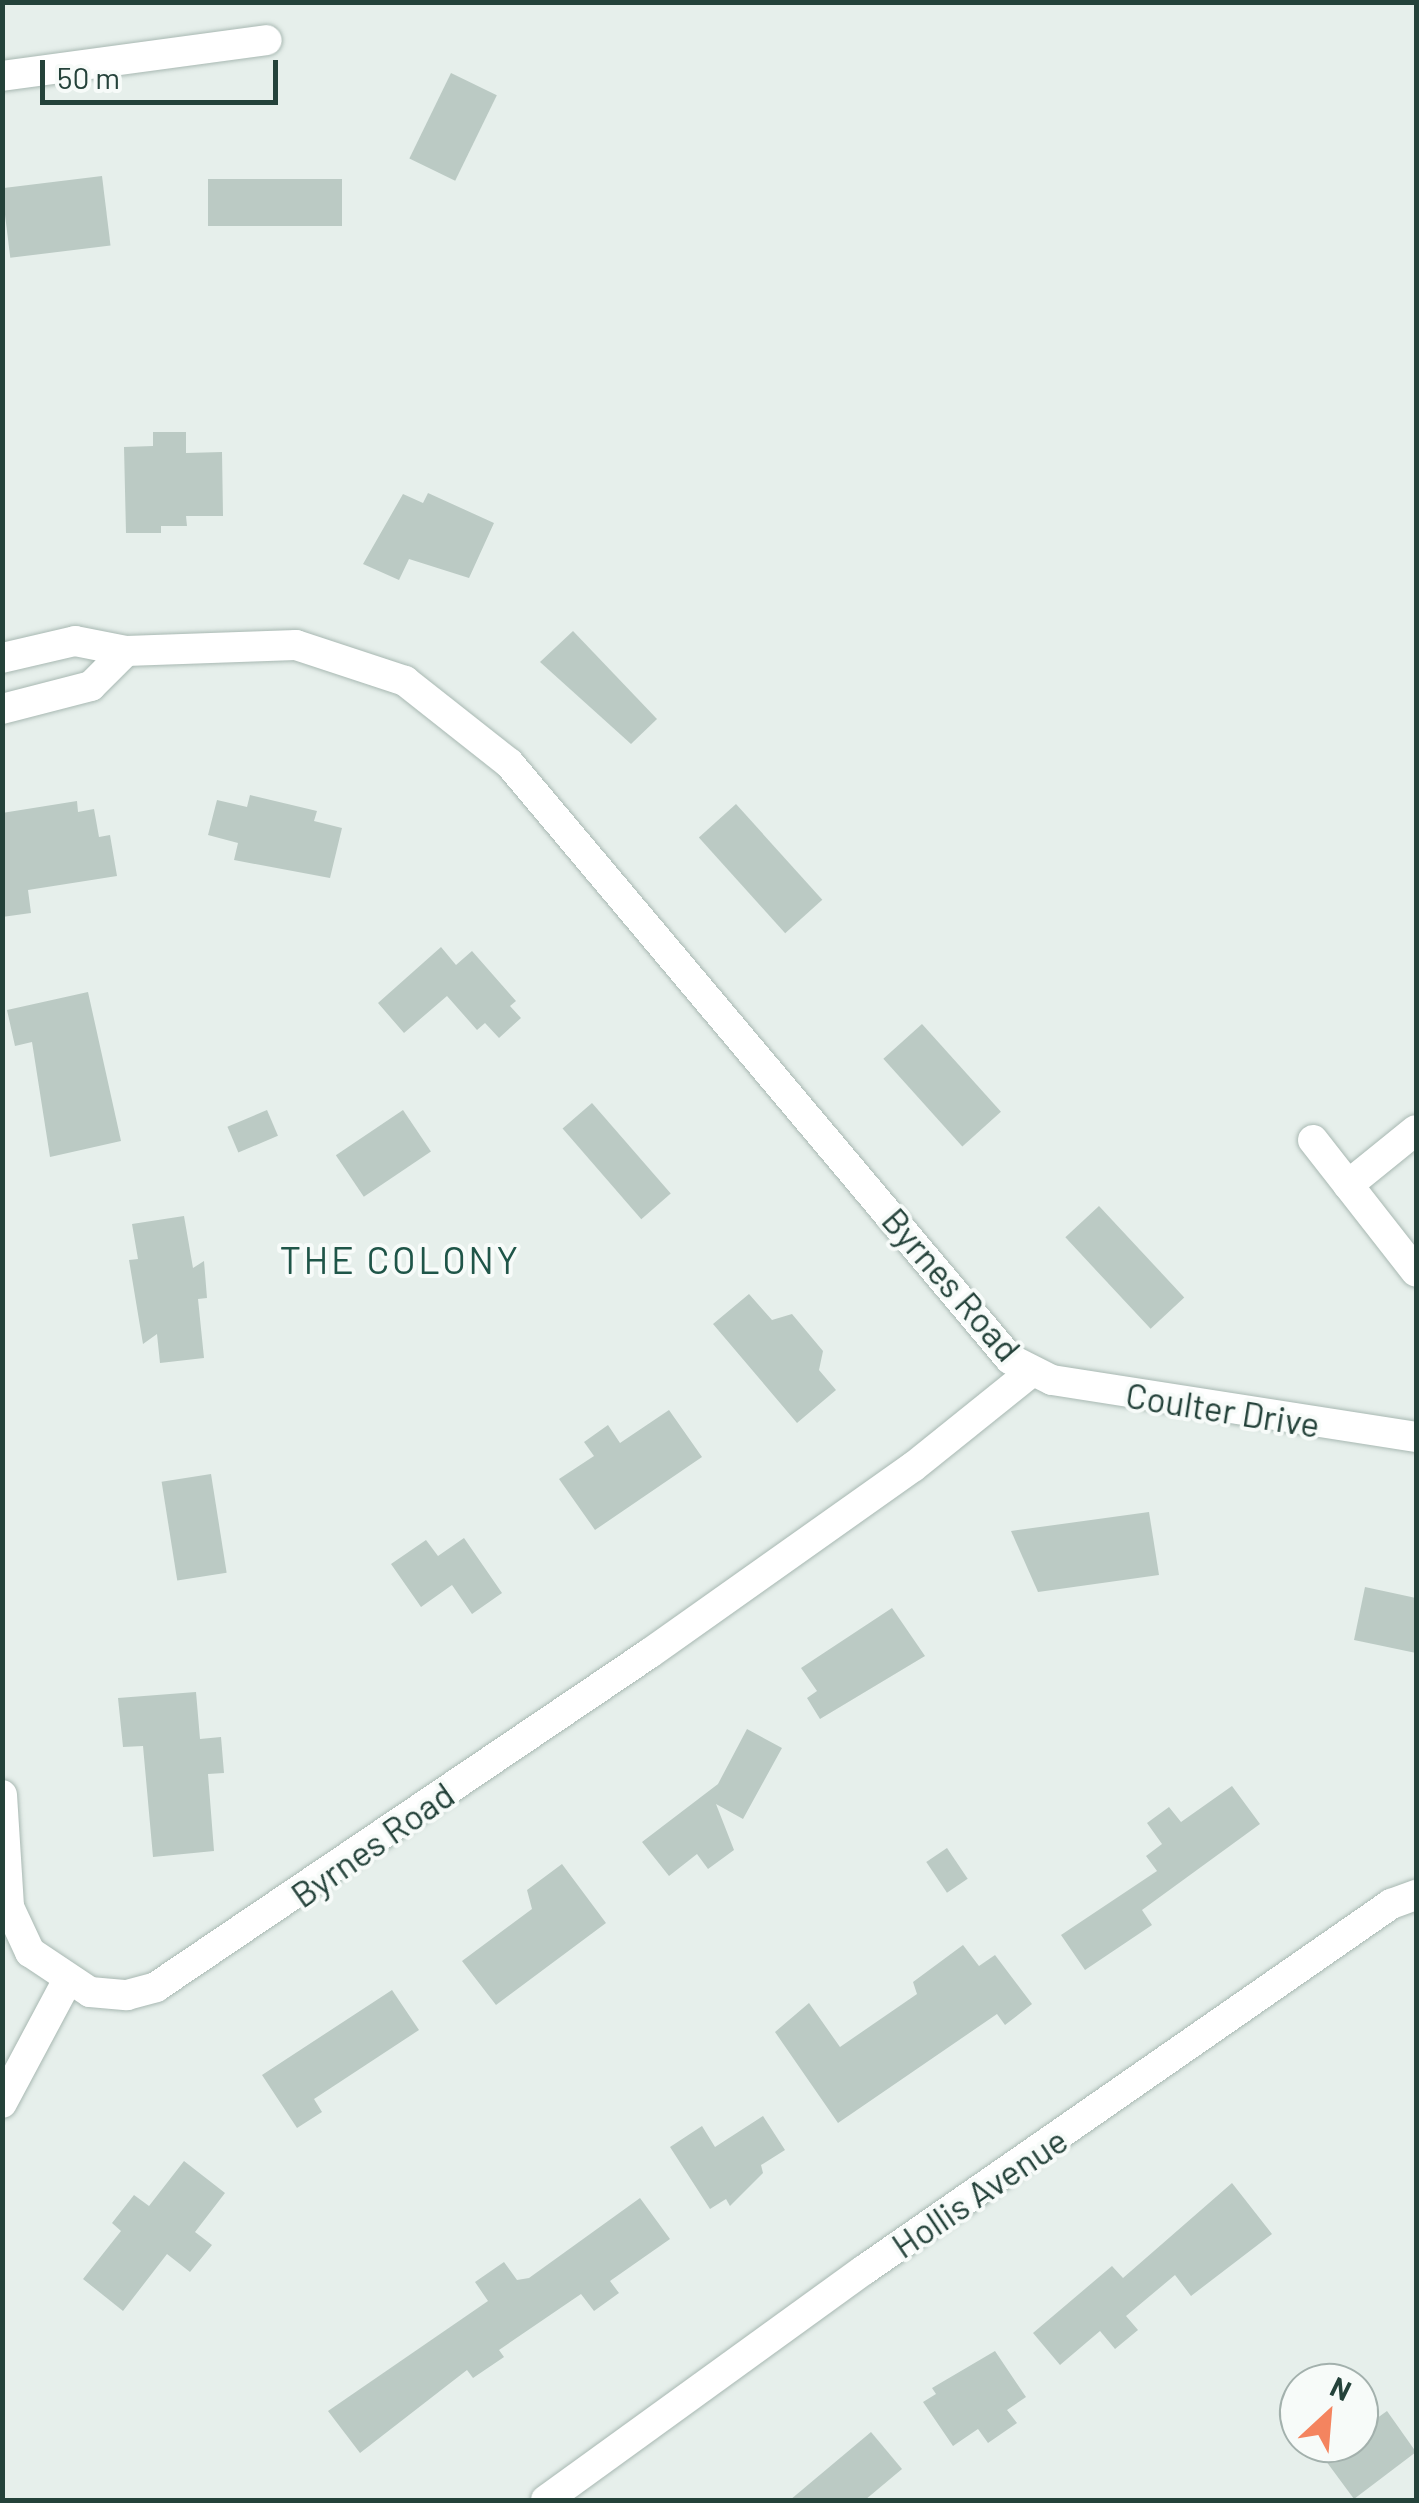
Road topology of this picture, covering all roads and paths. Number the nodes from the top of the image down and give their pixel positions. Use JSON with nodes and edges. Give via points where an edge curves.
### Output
{"nodes":[{"id":1,"x":267,"y":40,"type":"dead end"},
{"id":2,"x":2,"y":76,"type":"edge"},
{"id":3,"x":126,"y":651,"type":"junction"},
{"id":4,"x":2,"y":658,"type":"edge"},
{"id":5,"x":2,"y":709,"type":"edge"},
{"id":6,"x":1416,"y":1130,"type":"edge"},
{"id":7,"x":1313,"y":1140,"type":"dead end"},
{"id":8,"x":1348,"y":1186,"type":"junction"},
{"id":9,"x":1416,"y":1272,"type":"edge"},
{"id":10,"x":1031,"y":1372,"type":"junction"},
{"id":11,"x":1416,"y":1437,"type":"edge"},
{"id":12,"x":2,"y":1795,"type":"edge"},
{"id":13,"x":1416,"y":1895,"type":"edge"},
{"id":14,"x":66,"y":1983,"type":"junction"},
{"id":15,"x":2,"y":2103,"type":"edge"},
{"id":16,"x":546,"y":2500,"type":"edge"}],
"edges":[{"from":1,"to":2,"type":"street"},
{"from":3,"to":4,"type":"street","name":"Byrnes Road","via":[[75,641]]},
{"from":3,"to":5,"type":"street","via":[[91,686]]},
{"from":3,"to":10,"type":"street","name":"Byrnes Road","via":[[296,645],[370,665],[441,704],[509,763],[993,1342]]},
{"from":6,"to":8,"type":"street"},
{"from":7,"to":8,"type":"street"},
{"from":8,"to":9,"type":"street"},
{"from":10,"to":11,"type":"street","name":"Coulter Drive","via":[[1169,1402]]},
{"from":10,"to":14,"type":"street","name":"Byrnes Road","via":[[913,1467],[182,1974],[127,1995]]},
{"from":12,"to":14,"type":"street","via":[[17,1931]]},
{"from":13,"to":16,"type":"street","name":"Hollis Avenue","via":[[1391,1904],[864,2270]]},
{"from":14,"to":15,"type":"street"}]}
